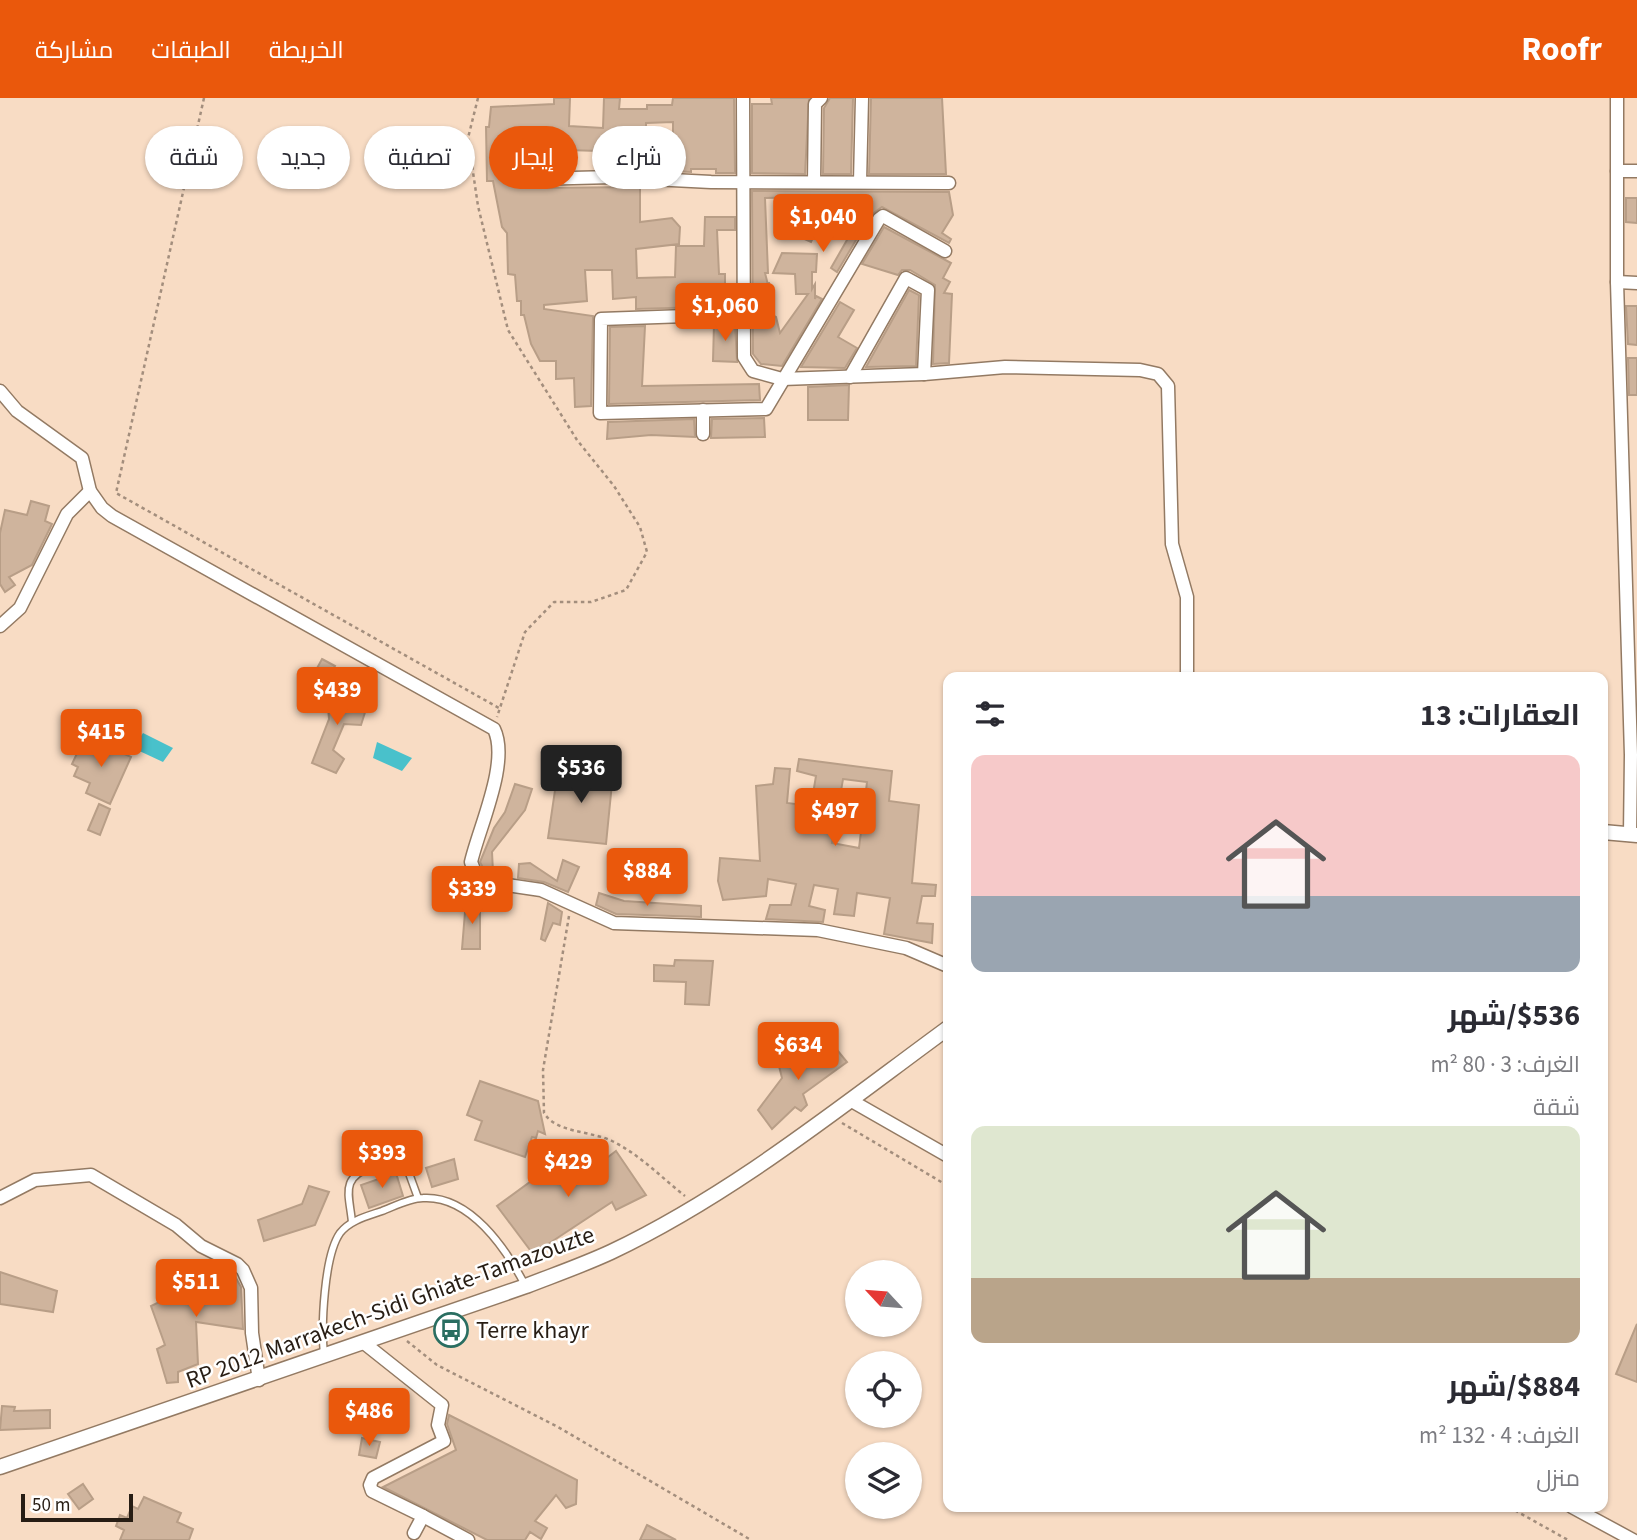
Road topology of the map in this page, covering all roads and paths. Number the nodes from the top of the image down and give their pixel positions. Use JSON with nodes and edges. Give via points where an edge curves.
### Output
{"nodes":[{"id":1,"x":204,"y":98,"type":"edge"},
{"id":2,"x":478,"y":98,"type":"edge"},
{"id":3,"x":743,"y":98,"type":"edge"},
{"id":4,"x":821,"y":98,"type":"edge"},
{"id":5,"x":862,"y":98,"type":"edge"},
{"id":6,"x":1617,"y":98,"type":"edge"},
{"id":7,"x":1617,"y":171,"type":"junction"},
{"id":8,"x":1637,"y":171,"type":"edge"},
{"id":9,"x":578,"y":179,"type":"edge"},
{"id":10,"x":743,"y":180,"type":"junction"},
{"id":11,"x":814,"y":181,"type":"junction"},
{"id":12,"x":860,"y":182,"type":"junction"},
{"id":13,"x":949,"y":183,"type":"dead end"},
{"id":14,"x":945,"y":251,"type":"dead end"},
{"id":15,"x":1617,"y":282,"type":"junction"},
{"id":16,"x":1637,"y":283,"type":"edge"},
{"id":17,"x":743,"y":314,"type":"junction"},
{"id":18,"x":924,"y":374,"type":"junction"},
{"id":19,"x":850,"y":377,"type":"junction"},
{"id":20,"x":782,"y":379,"type":"junction"},
{"id":21,"x":0,"y":391,"type":"edge"},
{"id":22,"x":703,"y":411,"type":"junction"},
{"id":23,"x":703,"y":435,"type":"dead end"},
{"id":24,"x":90,"y":491,"type":"junction"},
{"id":25,"x":0,"y":626,"type":"edge"},
{"id":26,"x":1187,"y":672,"type":"edge"},
{"id":27,"x":499,"y":708,"type":"junction"},
{"id":28,"x":494,"y":729,"type":"junction"},
{"id":29,"x":1608,"y":832,"type":"edge"},
{"id":30,"x":1634,"y":835,"type":"edge"},
{"id":31,"x":571,"y":905,"type":"junction"},
{"id":32,"x":943,"y":964,"type":"edge"},
{"id":33,"x":943,"y":1032,"type":"edge"},
{"id":34,"x":850,"y":1100,"type":"junction"},
{"id":35,"x":830,"y":1116,"type":"junction"},
{"id":36,"x":943,"y":1153,"type":"edge"},
{"id":37,"x":943,"y":1183,"type":"edge"},
{"id":38,"x":0,"y":1198,"type":"edge"},
{"id":39,"x":418,"y":1198,"type":"junction"},
{"id":40,"x":696,"y":1205,"type":"junction"},
{"id":41,"x":352,"y":1222,"type":"junction"},
{"id":42,"x":526,"y":1286,"type":"junction"},
{"id":43,"x":397,"y":1332,"type":"junction"},
{"id":44,"x":364,"y":1343,"type":"junction"},
{"id":45,"x":325,"y":1357,"type":"junction"},
{"id":46,"x":259,"y":1380,"type":"junction"},
{"id":47,"x":0,"y":1467,"type":"edge"},
{"id":48,"x":1518,"y":1512,"type":"edge"},
{"id":49,"x":1581,"y":1512,"type":"edge"},
{"id":50,"x":423,"y":1516,"type":"junction"},
{"id":51,"x":414,"y":1533,"type":"dead end"},
{"id":52,"x":468,"y":1540,"type":"edge"},
{"id":53,"x":751,"y":1540,"type":"edge"},
{"id":54,"x":1568,"y":1540,"type":"edge"},
{"id":55,"x":1633,"y":1540,"type":"edge"}],
"edges":[{"from":1,"to":27,"type":"path","via":[[116,493]]},
{"from":2,"to":27,"type":"path","via":[[468,138],[478,206],[508,330],[577,440],[640,527],[647,552],[626,590],[591,602],[554,602],[525,632]]},
{"from":3,"to":10,"type":"street"},
{"from":4,"to":11,"type":"street","via":[[814,104]]},
{"from":5,"to":12,"type":"street"},
{"from":6,"to":7,"type":"street"},
{"from":7,"to":8,"type":"street"},
{"from":7,"to":15,"type":"street"},
{"from":9,"to":10,"type":"street"},
{"from":10,"to":11,"type":"street"},
{"from":10,"to":17,"type":"street"},
{"from":11,"to":12,"type":"street"},
{"from":12,"to":13,"type":"street"},
{"from":14,"to":20,"type":"street","via":[[882,216]]},
{"from":15,"to":16,"type":"street"},
{"from":15,"to":30,"type":"street"},
{"from":17,"to":20,"type":"street","via":[[746,362],[752,371]]},
{"from":17,"to":22,"type":"street","via":[[611,318],[599,323],[600,413]]},
{"from":18,"to":19,"type":"street"},
{"from":18,"to":19,"type":"street","via":[[928,290],[906,278]]},
{"from":18,"to":26,"type":"street","via":[[1005,366],[1140,370],[1165,380],[1170,405],[1172,544],[1187,597]]},
{"from":19,"to":20,"type":"street"},
{"from":20,"to":22,"type":"street","via":[[766,409],[726,405]]},
{"from":21,"to":24,"type":"street","via":[[17,411],[82,458]]},
{"from":22,"to":23,"type":"street"},
{"from":24,"to":25,"type":"street","via":[[67,514],[20,608]]},
{"from":24,"to":28,"type":"street","via":[[112,516]]},
{"from":27,"to":28,"type":"path"},
{"from":28,"to":31,"type":"street","via":[[500,758],[472,870],[483,879],[541,890]]},
{"from":29,"to":30,"type":"street"},
{"from":31,"to":32,"type":"street","via":[[614,923],[818,930],[906,948]]},
{"from":31,"to":40,"type":"path","via":[[543,1070],[544,1113],[554,1124],[597,1135],[626,1149]]},
{"from":33,"to":34,"type":"street","name":"RP 2012 Marrakech-Sidi Ghiate-Tamazouzte"},
{"from":34,"to":35,"type":"street","name":"RP 2012 Marrakech-Sidi Ghiate-Tamazouzte"},
{"from":34,"to":36,"type":"street"},
{"from":35,"to":37,"type":"path"},
{"from":35,"to":40,"type":"street","name":"RP 2012 Marrakech-Sidi Ghiate-Tamazouzte"},
{"from":38,"to":46,"type":"street","via":[[35,1180],[90,1175],[237,1264],[251,1288]]},
{"from":39,"to":41,"type":"lane"},
{"from":39,"to":41,"type":"lane","via":[[406,1165],[400,1158],[392,1158],[351,1177]]},
{"from":39,"to":42,"type":"lane","via":[[448,1202],[477,1221],[510,1257]]},
{"from":40,"to":42,"type":"street","name":"RP 2012 Marrakech-Sidi Ghiate-Tamazouzte","via":[[611,1252]]},
{"from":41,"to":45,"type":"lane","via":[[338,1236],[333,1250],[323,1310]]},
{"from":42,"to":43,"type":"street","name":"RP 2012 Marrakech-Sidi Ghiate-Tamazouzte"},
{"from":43,"to":44,"type":"street","name":"RP 2012 Marrakech-Sidi Ghiate-Tamazouzte"},
{"from":43,"to":53,"type":"path","via":[[437,1365],[558,1427]]},
{"from":44,"to":45,"type":"street","name":"RP 2012 Marrakech-Sidi Ghiate-Tamazouzte"},
{"from":44,"to":50,"type":"street","via":[[442,1405],[438,1425],[444,1441],[373,1478],[370,1485],[372,1491]]},
{"from":45,"to":46,"type":"street","name":"RP 2012 Marrakech-Sidi Ghiate-Tamazouzte"},
{"from":46,"to":47,"type":"street","name":"RP 2012 Marrakech-Sidi Ghiate-Tamazouzte"},
{"from":48,"to":54,"type":"path"},
{"from":49,"to":55,"type":"street"},
{"from":50,"to":51,"type":"street"},
{"from":50,"to":52,"type":"street"}]}
